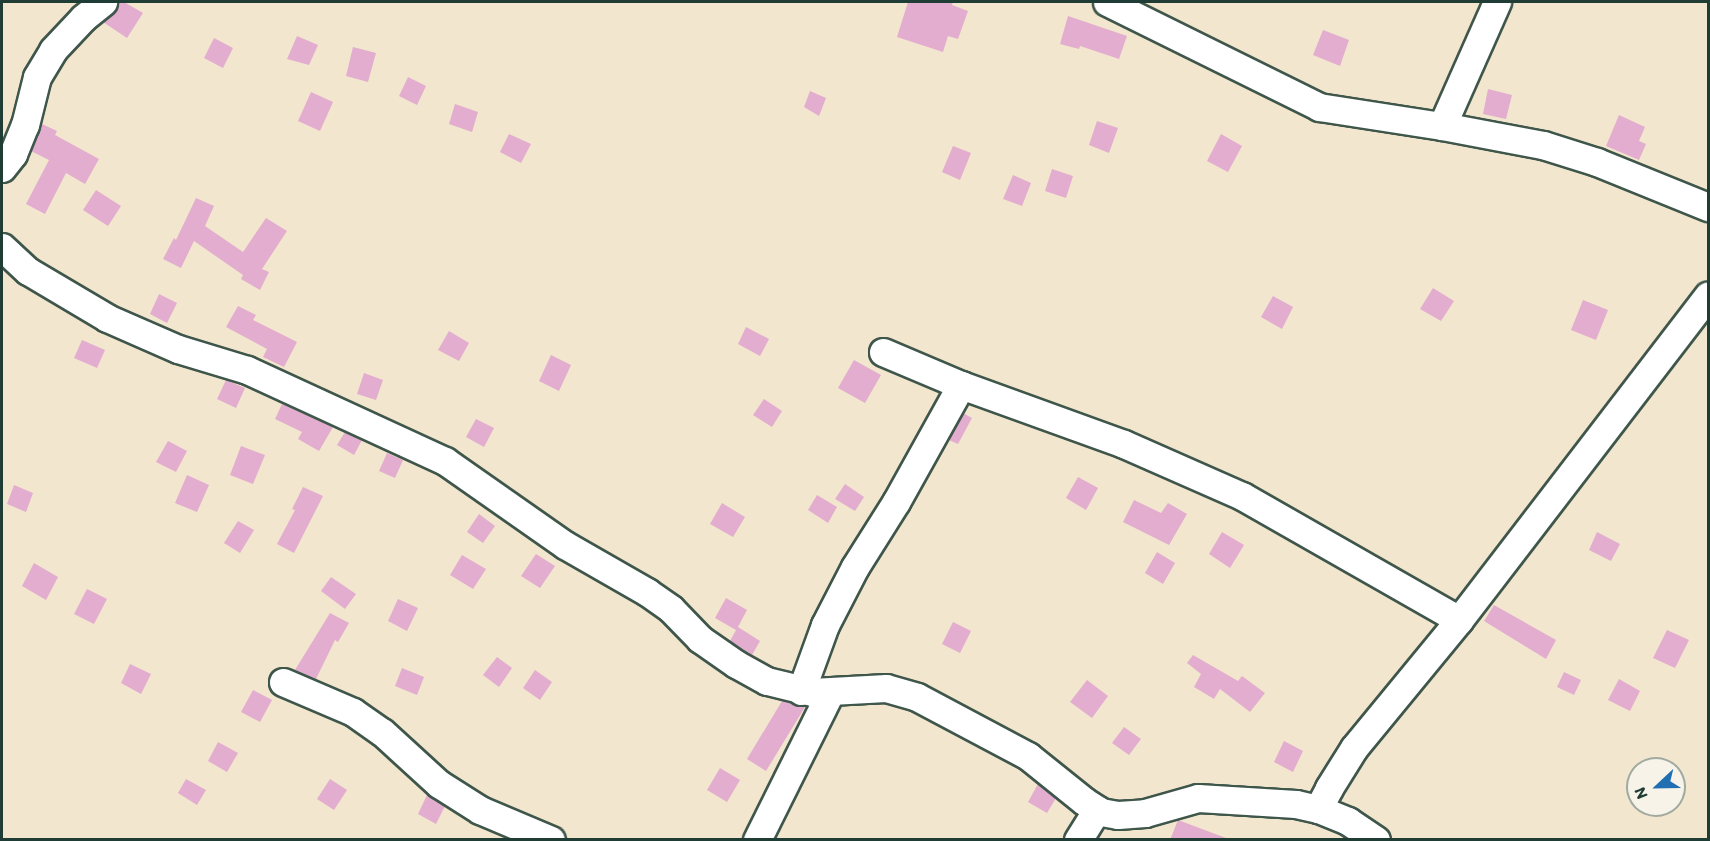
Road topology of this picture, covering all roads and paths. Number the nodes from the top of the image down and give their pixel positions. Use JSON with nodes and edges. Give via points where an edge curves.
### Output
{"nodes":[{"id":1,"x":103,"y":2,"type":"edge"},
{"id":2,"x":1107,"y":2,"type":"edge"},
{"id":3,"x":1497,"y":2,"type":"edge"},
{"id":4,"x":1442,"y":126,"type":"junction"},
{"id":5,"x":2,"y":168,"type":"edge"},
{"id":6,"x":1708,"y":207,"type":"edge"},
{"id":7,"x":2,"y":247,"type":"edge"},
{"id":8,"x":1708,"y":295,"type":"edge"},
{"id":9,"x":883,"y":352,"type":"dead end"},
{"id":10,"x":961,"y":385,"type":"junction"},
{"id":11,"x":1459,"y":620,"type":"junction"},
{"id":12,"x":283,"y":682,"type":"dead end"},
{"id":13,"x":801,"y":691,"type":"junction"},
{"id":14,"x":830,"y":693,"type":"junction"},
{"id":15,"x":1097,"y":809,"type":"junction"},
{"id":16,"x":1318,"y":809,"type":"junction"},
{"id":17,"x":551,"y":840,"type":"edge"},
{"id":18,"x":757,"y":840,"type":"edge"},
{"id":19,"x":1078,"y":840,"type":"edge"},
{"id":20,"x":1376,"y":840,"type":"edge"}],
"edges":[{"from":1,"to":5,"type":"street","via":[[53,50],[37,77],[13,154]]},
{"from":2,"to":4,"type":"street","via":[[1319,107]]},
{"from":3,"to":4,"type":"street"},
{"from":4,"to":6,"type":"street","via":[[1544,145]]},
{"from":7,"to":13,"type":"street","via":[[28,271],[107,318],[178,348],[247,370],[445,461],[565,545],[647,592],[671,609],[700,639],[736,664],[767,681]]},
{"from":8,"to":11,"type":"street"},
{"from":9,"to":10,"type":"street"},
{"from":10,"to":11,"type":"street","via":[[1124,444],[1242,496]]},
{"from":10,"to":13,"type":"street","via":[[825,624]]},
{"from":11,"to":16,"type":"street","via":[[1354,748]]},
{"from":12,"to":17,"type":"street","via":[[353,712],[382,732],[439,784],[480,810]]},
{"from":13,"to":14,"type":"street"},
{"from":14,"to":15,"type":"street","via":[[886,688],[917,697],[1028,756]]},
{"from":14,"to":18,"type":"street"},
{"from":15,"to":16,"type":"street","via":[[1118,815],[1144,813],[1198,798]]},
{"from":15,"to":19,"type":"street"},
{"from":16,"to":20,"type":"street","via":[[1348,821]]}]}
